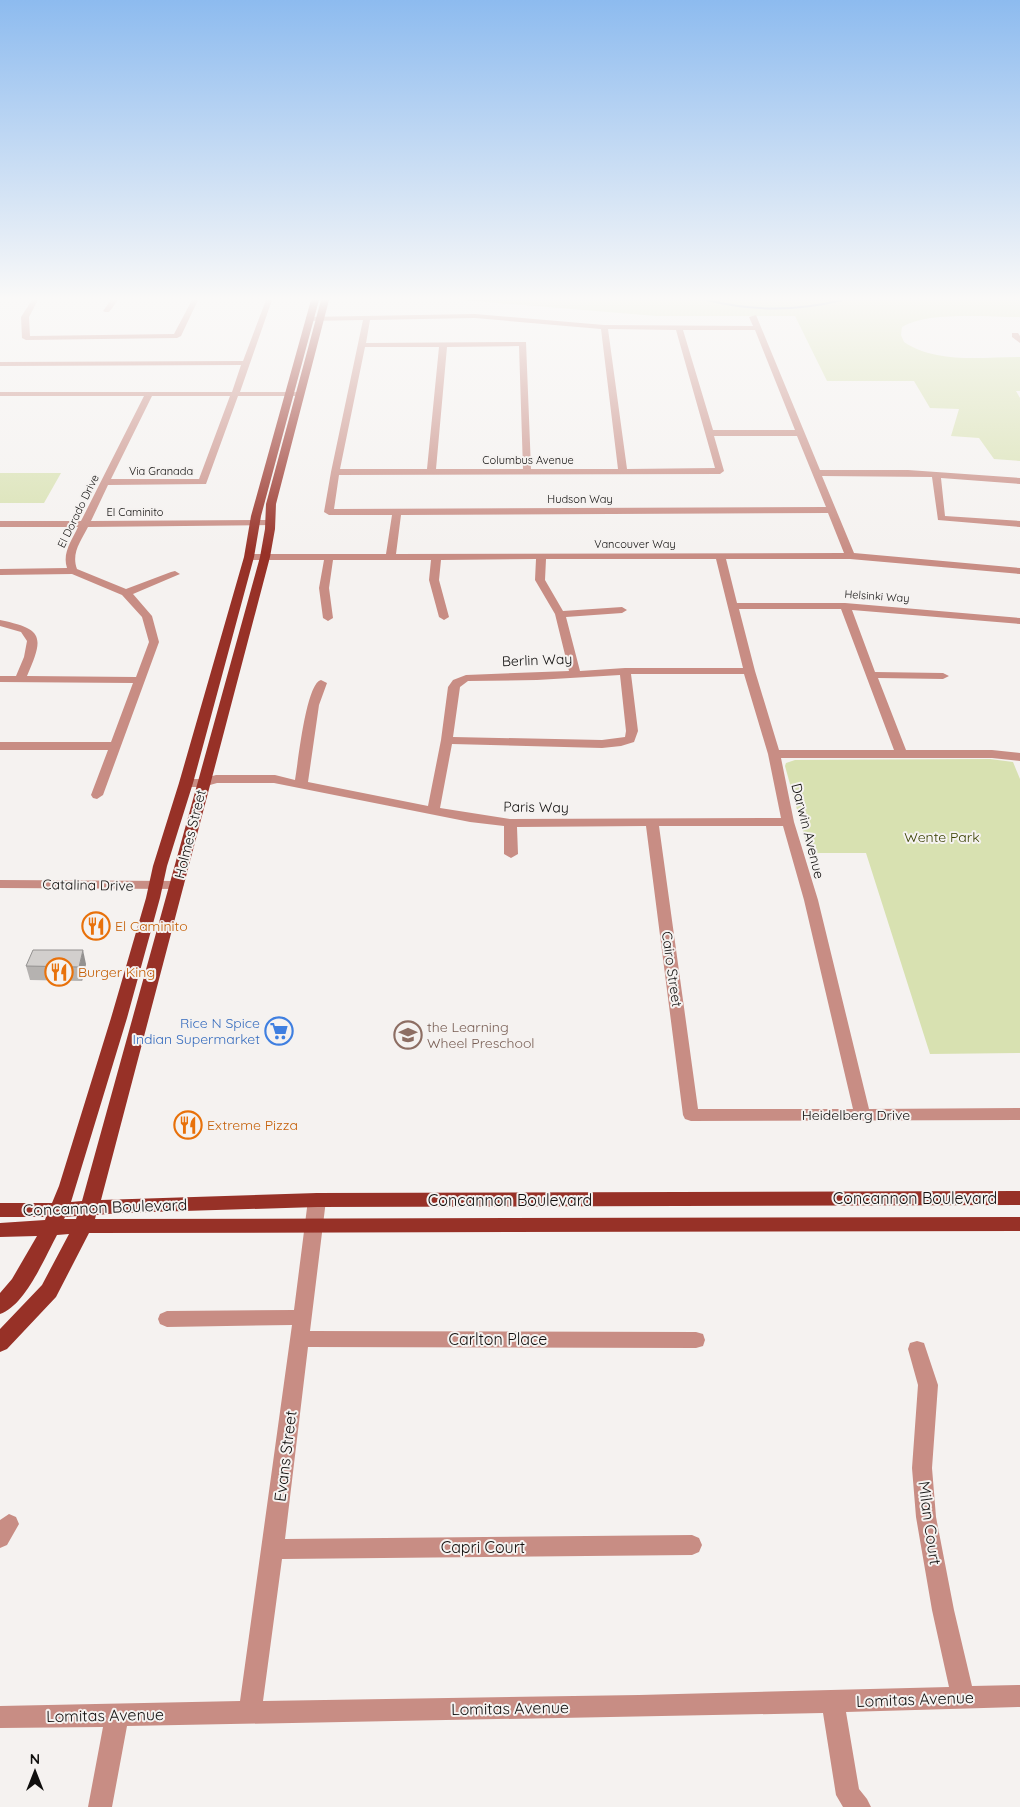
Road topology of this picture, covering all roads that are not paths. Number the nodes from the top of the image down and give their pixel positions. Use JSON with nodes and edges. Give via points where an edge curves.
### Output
{"nodes":[{"id":1,"x":238,"y":384,"type":"edge"},
{"id":2,"x":291,"y":384,"type":"edge"},
{"id":3,"x":304,"y":384,"type":"edge"},
{"id":4,"x":354,"y":384,"type":"edge"},
{"id":5,"x":439,"y":384,"type":"edge"},
{"id":6,"x":524,"y":384,"type":"edge"},
{"id":7,"x":612,"y":384,"type":"edge"},
{"id":8,"x":695,"y":384,"type":"edge"},
{"id":9,"x":780,"y":384,"type":"edge"},
{"id":10,"x":0,"y":394,"type":"edge"},
{"id":11,"x":149,"y":394,"type":"junction"},
{"id":12,"x":235,"y":394,"type":"junction"},
{"id":13,"x":288,"y":394,"type":"junction"},
{"id":14,"x":301,"y":394,"type":"junction"},
{"id":15,"x":710,"y":433,"type":"junction"},
{"id":16,"x":800,"y":433,"type":"junction"},
{"id":17,"x":431,"y":471,"type":"junction"},
{"id":18,"x":527,"y":471,"type":"junction"},
{"id":19,"x":623,"y":471,"type":"junction"},
{"id":20,"x":335,"y":472,"type":"junction"},
{"id":21,"x":817,"y":473,"type":"junction"},
{"id":22,"x":936,"y":475,"type":"junction"},
{"id":23,"x":106,"y":482,"type":"junction"},
{"id":24,"x":1020,"y":482,"type":"edge"},
{"id":25,"x":832,"y":510,"type":"junction"},
{"id":26,"x":397,"y":511,"type":"junction"},
{"id":27,"x":269,"y":523,"type":"junction"},
{"id":28,"x":0,"y":524,"type":"edge"},
{"id":29,"x":83,"y":524,"type":"junction"},
{"id":30,"x":255,"y":524,"type":"junction"},
{"id":31,"x":1020,"y":524,"type":"edge"},
{"id":32,"x":391,"y":556,"type":"junction"},
{"id":33,"x":720,"y":556,"type":"junction"},
{"id":34,"x":850,"y":556,"type":"junction"},
{"id":35,"x":249,"y":557,"type":"junction"},
{"id":36,"x":265,"y":557,"type":"junction"},
{"id":37,"x":329,"y":557,"type":"junction"},
{"id":38,"x":436,"y":557,"type":"junction"},
{"id":39,"x":541,"y":557,"type":"junction"},
{"id":40,"x":73,"y":571,"type":"junction"},
{"id":41,"x":1020,"y":571,"type":"edge"},
{"id":42,"x":0,"y":572,"type":"edge"},
{"id":43,"x":175,"y":574,"type":"dead end"},
{"id":44,"x":126,"y":593,"type":"junction"},
{"id":45,"x":732,"y":606,"type":"junction"},
{"id":46,"x":845,"y":606,"type":"junction"},
{"id":47,"x":622,"y":610,"type":"dead end"},
{"id":48,"x":560,"y":614,"type":"junction"},
{"id":49,"x":444,"y":617,"type":"dead end"},
{"id":50,"x":328,"y":618,"type":"dead end"},
{"id":51,"x":1020,"y":621,"type":"edge"},
{"id":52,"x":0,"y":623,"type":"edge"},
{"id":53,"x":749,"y":671,"type":"junction"},
{"id":54,"x":625,"y":672,"type":"junction"},
{"id":55,"x":575,"y":673,"type":"junction"},
{"id":56,"x":871,"y":675,"type":"junction"},
{"id":57,"x":943,"y":676,"type":"dead end"},
{"id":58,"x":0,"y":679,"type":"edge"},
{"id":59,"x":20,"y":679,"type":"junction"},
{"id":60,"x":140,"y":680,"type":"junction"},
{"id":61,"x":321,"y":683,"type":"dead end"},
{"id":62,"x":448,"y":740,"type":"junction"},
{"id":63,"x":0,"y":746,"type":"edge"},
{"id":64,"x":116,"y":746,"type":"junction"},
{"id":65,"x":774,"y":754,"type":"junction"},
{"id":66,"x":901,"y":754,"type":"junction"},
{"id":67,"x":1020,"y":757,"type":"edge"},
{"id":68,"x":194,"y":783,"type":"junction"},
{"id":69,"x":294,"y":784,"type":"junction"},
{"id":70,"x":97,"y":795,"type":"dead end"},
{"id":71,"x":433,"y":810,"type":"junction"},
{"id":72,"x":652,"y":822,"type":"junction"},
{"id":73,"x":788,"y":822,"type":"junction"},
{"id":74,"x":510,"y":823,"type":"junction"},
{"id":75,"x":511,"y":854,"type":"dead end"},
{"id":76,"x":0,"y":884,"type":"edge"},
{"id":77,"x":156,"y":885,"type":"junction"},
{"id":78,"x":177,"y":885,"type":"junction"},
{"id":79,"x":1020,"y":1114,"type":"edge"},
{"id":80,"x":691,"y":1115,"type":"joint"},
{"id":81,"x":863,"y":1115,"type":"junction"},
{"id":82,"x":1020,"y":1198,"type":"edge"},
{"id":83,"x":317,"y":1200,"type":"junction"},
{"id":84,"x":90,"y":1208,"type":"junction"},
{"id":85,"x":0,"y":1210,"type":"edge"},
{"id":86,"x":59,"y":1210,"type":"junction"},
{"id":87,"x":314,"y":1224,"type":"junction"},
{"id":88,"x":1020,"y":1224,"type":"edge"},
{"id":89,"x":82,"y":1226,"type":"junction"},
{"id":90,"x":51,"y":1228,"type":"junction"},
{"id":91,"x":0,"y":1230,"type":"edge"},
{"id":92,"x":0,"y":1306,"type":"edge"},
{"id":93,"x":303,"y":1317,"type":"junction"},
{"id":94,"x":167,"y":1319,"type":"dead end"},
{"id":95,"x":300,"y":1339,"type":"junction"},
{"id":96,"x":696,"y":1340,"type":"dead end"},
{"id":97,"x":0,"y":1343,"type":"edge"},
{"id":98,"x":917,"y":1349,"type":"dead end"},
{"id":99,"x":692,"y":1545,"type":"dead end"},
{"id":100,"x":273,"y":1549,"type":"junction"},
{"id":101,"x":1020,"y":1696,"type":"edge"},
{"id":102,"x":963,"y":1697,"type":"junction"},
{"id":103,"x":833,"y":1701,"type":"junction"},
{"id":104,"x":250,"y":1712,"type":"junction"},
{"id":105,"x":117,"y":1716,"type":"junction"},
{"id":106,"x":0,"y":1717,"type":"edge"},
{"id":107,"x":100,"y":1807,"type":"edge"},
{"id":108,"x":860,"y":1807,"type":"edge"}],
"edges":[{"from":1,"to":12,"type":"street","name":"Via Granada"},
{"from":2,"to":13,"type":"main road","name":"Holmes Street"},
{"from":3,"to":14,"type":"main road","name":"Holmes Street"},
{"from":4,"to":20,"type":"street"},
{"from":5,"to":17,"type":"street"},
{"from":6,"to":18,"type":"street"},
{"from":7,"to":19,"type":"street"},
{"from":8,"to":15,"type":"street"},
{"from":9,"to":16,"type":"street"},
{"from":10,"to":11,"type":"street"},
{"from":11,"to":12,"type":"street"},
{"from":11,"to":23,"type":"street","name":"El Dorado Drive"},
{"from":12,"to":13,"type":"street"},
{"from":12,"to":23,"type":"street","name":"Via Granada","via":[[203,482]]},
{"from":13,"to":14,"type":"street"},
{"from":13,"to":30,"type":"main road","name":"Holmes Street"},
{"from":14,"to":27,"type":"main road","name":"Holmes Street","via":[[271,504]]},
{"from":15,"to":16,"type":"street"},
{"from":15,"to":19,"type":"street","name":"Columbus Avenue","via":[[720,470]]},
{"from":16,"to":21,"type":"street"},
{"from":17,"to":18,"type":"street","name":"Columbus Avenue"},
{"from":17,"to":20,"type":"street","name":"Columbus Avenue"},
{"from":18,"to":19,"type":"street","name":"Columbus Avenue"},
{"from":20,"to":26,"type":"street","name":"Hudson Way","via":[[329,512]]},
{"from":21,"to":22,"type":"street"},
{"from":21,"to":25,"type":"street"},
{"from":22,"to":24,"type":"street"},
{"from":22,"to":31,"type":"street","via":[[941,518]]},
{"from":23,"to":29,"type":"street","name":"El Dorado Drive"},
{"from":25,"to":26,"type":"street","name":"Hudson Way"},
{"from":25,"to":34,"type":"street"},
{"from":26,"to":32,"type":"street"},
{"from":27,"to":30,"type":"street","name":"El Caminito"},
{"from":27,"to":36,"type":"main road","name":"Holmes Street"},
{"from":28,"to":29,"type":"street","name":"El Caminito"},
{"from":29,"to":30,"type":"street","name":"El Caminito"},
{"from":29,"to":40,"type":"street","name":"El Dorado Drive","via":[[70,551]]},
{"from":30,"to":35,"type":"main road","name":"Holmes Street"},
{"from":32,"to":37,"type":"street","name":"Vancouver Way"},
{"from":32,"to":38,"type":"street","name":"Vancouver Way"},
{"from":33,"to":34,"type":"street","name":"Vancouver Way"},
{"from":33,"to":39,"type":"street","name":"Vancouver Way"},
{"from":33,"to":45,"type":"street","name":"Darwin Avenue"},
{"from":34,"to":41,"type":"street","name":"Vancouver Way"},
{"from":35,"to":36,"type":"street","name":"Vancouver Way"},
{"from":35,"to":68,"type":"main road","name":"Holmes Street","via":[[199,732]]},
{"from":36,"to":37,"type":"street","name":"Vancouver Way"},
{"from":36,"to":68,"type":"main road","name":"Holmes Street"},
{"from":37,"to":50,"type":"street","via":[[324,588]]},
{"from":38,"to":39,"type":"street","name":"Vancouver Way"},
{"from":38,"to":49,"type":"street","via":[[434,580]]},
{"from":39,"to":48,"type":"street","via":[[540,580]]},
{"from":40,"to":42,"type":"street"},
{"from":40,"to":44,"type":"street"},
{"from":43,"to":44,"type":"street"},
{"from":44,"to":60,"type":"street","via":[[147,616],[154,642]]},
{"from":45,"to":46,"type":"street","name":"Helsinki Way"},
{"from":45,"to":53,"type":"street","name":"Darwin Avenue"},
{"from":46,"to":51,"type":"street","name":"Helsinki Way"},
{"from":46,"to":56,"type":"street"},
{"from":47,"to":48,"type":"street"},
{"from":48,"to":55,"type":"street"},
{"from":52,"to":59,"type":"street","via":[[21,628],[32,636],[35,644]]},
{"from":53,"to":54,"type":"street","name":"Berlin Way"},
{"from":53,"to":65,"type":"street","name":"Darwin Avenue"},
{"from":54,"to":55,"type":"street","name":"Berlin Way"},
{"from":54,"to":62,"type":"street","via":[[632,730],[630,739],[602,744]]},
{"from":55,"to":62,"type":"street","name":"Berlin Way","via":[[478,677],[457,682]]},
{"from":56,"to":57,"type":"street"},
{"from":56,"to":66,"type":"street"},
{"from":58,"to":59,"type":"street"},
{"from":59,"to":60,"type":"street"},
{"from":60,"to":64,"type":"street"},
{"from":61,"to":69,"type":"street"},
{"from":62,"to":71,"type":"street","name":"Berlin Way"},
{"from":63,"to":64,"type":"street"},
{"from":64,"to":70,"type":"street"},
{"from":65,"to":66,"type":"street"},
{"from":65,"to":73,"type":"street","name":"Darwin Avenue"},
{"from":66,"to":67,"type":"street"},
{"from":68,"to":69,"type":"street","name":"Paris Way","via":[[214,788],[276,788]]},
{"from":68,"to":77,"type":"main road","name":"Holmes Street"},
{"from":68,"to":78,"type":"main road","name":"Holmes Street"},
{"from":69,"to":71,"type":"street","name":"Paris Way"},
{"from":71,"to":74,"type":"street","name":"Paris Way"},
{"from":72,"to":73,"type":"street","name":"Paris Way"},
{"from":72,"to":74,"type":"street","name":"Paris Way"},
{"from":72,"to":80,"type":"street","name":"Cairo Street"},
{"from":73,"to":81,"type":"street","name":"Darwin Avenue","via":[[811,900]]},
{"from":74,"to":75,"type":"street"},
{"from":76,"to":77,"type":"street","name":"Catalina Drive"},
{"from":77,"to":78,"type":"street","name":"Catalina Drive"},
{"from":77,"to":86,"type":"main road","name":"Holmes Street","via":[[116,1028]]},
{"from":78,"to":84,"type":"main road","name":"Holmes Street"},
{"from":79,"to":81,"type":"street","name":"Heidelberg Drive"},
{"from":80,"to":81,"type":"street","name":"Heidelberg Drive"},
{"from":82,"to":83,"type":"main road","name":"Concannon Boulevard"},
{"from":83,"to":84,"type":"main road","name":"Concannon Boulevard"},
{"from":83,"to":87,"type":"street","name":"Evans Street"},
{"from":84,"to":86,"type":"main road","name":"Concannon Boulevard"},
{"from":84,"to":89,"type":"main road","name":"Holmes Street"},
{"from":85,"to":86,"type":"main road","name":"Concannon Boulevard"},
{"from":86,"to":90,"type":"main road","name":"Holmes Street"},
{"from":87,"to":88,"type":"main road","name":"Concannon Boulevard"},
{"from":87,"to":89,"type":"main road","name":"Concannon Boulevard"},
{"from":87,"to":93,"type":"street","name":"Evans Street"},
{"from":89,"to":90,"type":"main road","name":"Concannon Boulevard"},
{"from":89,"to":97,"type":"main road","name":"Holmes Street","via":[[49,1291]]},
{"from":90,"to":91,"type":"main road","name":"Concannon Boulevard"},
{"from":90,"to":92,"type":"main road","name":"Holmes Street","via":[[19,1286]]},
{"from":93,"to":94,"type":"street"},
{"from":93,"to":95,"type":"street","name":"Evans Street"},
{"from":95,"to":96,"type":"street","name":"Carlton Place"},
{"from":95,"to":100,"type":"street","name":"Evans Street"},
{"from":98,"to":102,"type":"street","name":"Milan Court","via":[[928,1385],[922,1468],[926,1518]]},
{"from":99,"to":100,"type":"street","name":"Capri Court"},
{"from":100,"to":104,"type":"street","name":"Evans Street"},
{"from":101,"to":102,"type":"street","name":"Lomitas Avenue"},
{"from":102,"to":103,"type":"street","name":"Lomitas Avenue"},
{"from":103,"to":104,"type":"street","name":"Lomitas Avenue"},
{"from":103,"to":108,"type":"street","via":[[848,1795]]},
{"from":104,"to":105,"type":"street","name":"Lomitas Avenue"},
{"from":105,"to":106,"type":"street","name":"Lomitas Avenue"},
{"from":105,"to":107,"type":"street"}]}
